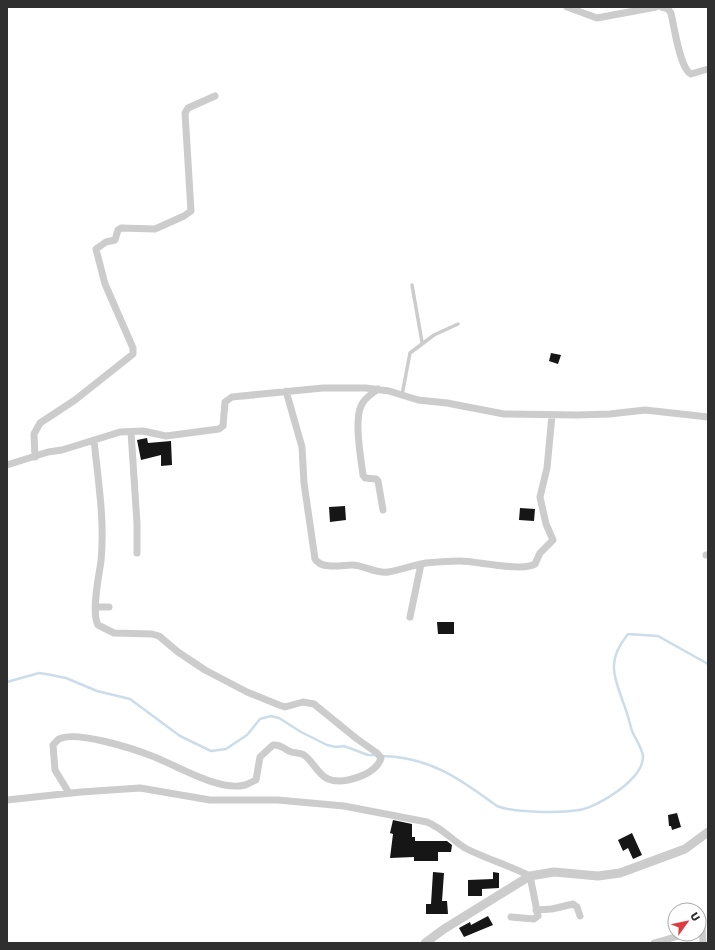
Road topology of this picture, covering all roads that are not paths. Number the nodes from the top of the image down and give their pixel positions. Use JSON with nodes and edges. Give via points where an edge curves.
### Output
{"nodes":[{"id":1,"x":656,"y":7,"type":"edge"},
{"id":2,"x":661,"y":7,"type":"edge"},
{"id":3,"x":570,"y":8,"type":"edge"},
{"id":4,"x":708,"y":69,"type":"edge"},
{"id":5,"x":215,"y":96,"type":"dead end"},
{"id":6,"x":412,"y":286,"type":"dead end"},
{"id":7,"x":458,"y":324,"type":"dead end"},
{"id":8,"x":422,"y":342,"type":"junction"},
{"id":9,"x":378,"y":389,"type":"junction"},
{"id":10,"x":286,"y":391,"type":"junction"},
{"id":11,"x":402,"y":395,"type":"junction"},
{"id":12,"x":552,"y":414,"type":"junction"},
{"id":13,"x":708,"y":417,"type":"edge"},
{"id":14,"x":131,"y":432,"type":"junction"},
{"id":15,"x":94,"y":440,"type":"junction"},
{"id":16,"x":35,"y":457,"type":"junction"},
{"id":17,"x":7,"y":465,"type":"edge"},
{"id":18,"x":383,"y":510,"type":"dead end"},
{"id":19,"x":137,"y":553,"type":"dead end"},
{"id":20,"x":421,"y":564,"type":"junction"},
{"id":21,"x":96,"y":607,"type":"junction"},
{"id":22,"x":109,"y":607,"type":"dead end"},
{"id":23,"x":410,"y":617,"type":"dead end"},
{"id":24,"x":69,"y":793,"type":"junction"},
{"id":25,"x":7,"y":800,"type":"edge"},
{"id":26,"x":708,"y":832,"type":"edge"},
{"id":27,"x":530,"y":876,"type":"junction"},
{"id":28,"x":536,"y":910,"type":"junction"},
{"id":29,"x":580,"y":916,"type":"dead end"},
{"id":30,"x":511,"y":917,"type":"dead end"},
{"id":31,"x":667,"y":939,"type":"edge"},
{"id":32,"x":425,"y":943,"type":"edge"},
{"id":33,"x":654,"y":943,"type":"edge"}],
"edges":[{"from":1,"to":3,"type":"street","via":[[597,18]]},
{"from":2,"to":4,"type":"street","via":[[671,13],[687,71],[691,74]]},
{"from":5,"to":16,"type":"street","via":[[188,108],[185,113],[190,211],[155,229],[121,228],[115,240],[106,242],[96,249],[100,271],[133,348],[133,354],[75,400],[40,423],[34,434]]},
{"from":6,"to":8,"type":"lane"},
{"from":7,"to":8,"type":"lane"},
{"from":8,"to":11,"type":"lane","via":[[409,357]]},
{"from":9,"to":10,"type":"street","via":[[338,387]]},
{"from":9,"to":11,"type":"street"},
{"from":9,"to":18,"type":"street","via":[[361,406],[359,442],[363,475],[365,478],[378,481]]},
{"from":10,"to":14,"type":"street","via":[[232,397],[225,402],[222,426],[219,429],[166,436]]},
{"from":10,"to":20,"type":"street","via":[[302,447],[304,483],[316,562],[334,566],[356,565],[384,572]]},
{"from":11,"to":12,"type":"street","via":[[504,414]]},
{"from":12,"to":13,"type":"street","via":[[610,414],[645,410]]},
{"from":12,"to":20,"type":"street","via":[[547,468],[540,497],[553,541],[540,553],[535,564],[494,565],[461,560]]},
{"from":14,"to":15,"type":"street","via":[[115,433]]},
{"from":14,"to":19,"type":"street","via":[[137,504]]},
{"from":15,"to":16,"type":"street"},
{"from":15,"to":21,"type":"street","via":[[101,506],[101,560]]},
{"from":16,"to":17,"type":"street"},
{"from":20,"to":23,"type":"street"},
{"from":21,"to":22,"type":"street"},
{"from":21,"to":24,"type":"street","via":[[96,622],[102,628],[114,632],[159,636],[205,670],[279,705],[285,707],[303,702],[316,705],[377,753],[380,760],[368,775],[331,780],[320,774],[304,754],[273,745],[260,757],[256,780],[245,785],[223,784],[191,774],[151,755],[86,737],[73,736],[59,739],[52,745],[55,770]]},
{"from":24,"to":25,"type":"street"},
{"from":24,"to":27,"type":"street","via":[[140,788],[210,800],[302,802],[396,815],[439,827],[464,847]]},
{"from":26,"to":27,"type":"street","via":[[685,849],[620,873],[598,876],[554,872]]},
{"from":27,"to":28,"type":"street"},
{"from":27,"to":32,"type":"street"},
{"from":28,"to":29,"type":"street","via":[[573,904]]},
{"from":28,"to":30,"type":"street","via":[[538,916],[534,919]]},
{"from":31,"to":33,"type":"street"}]}
